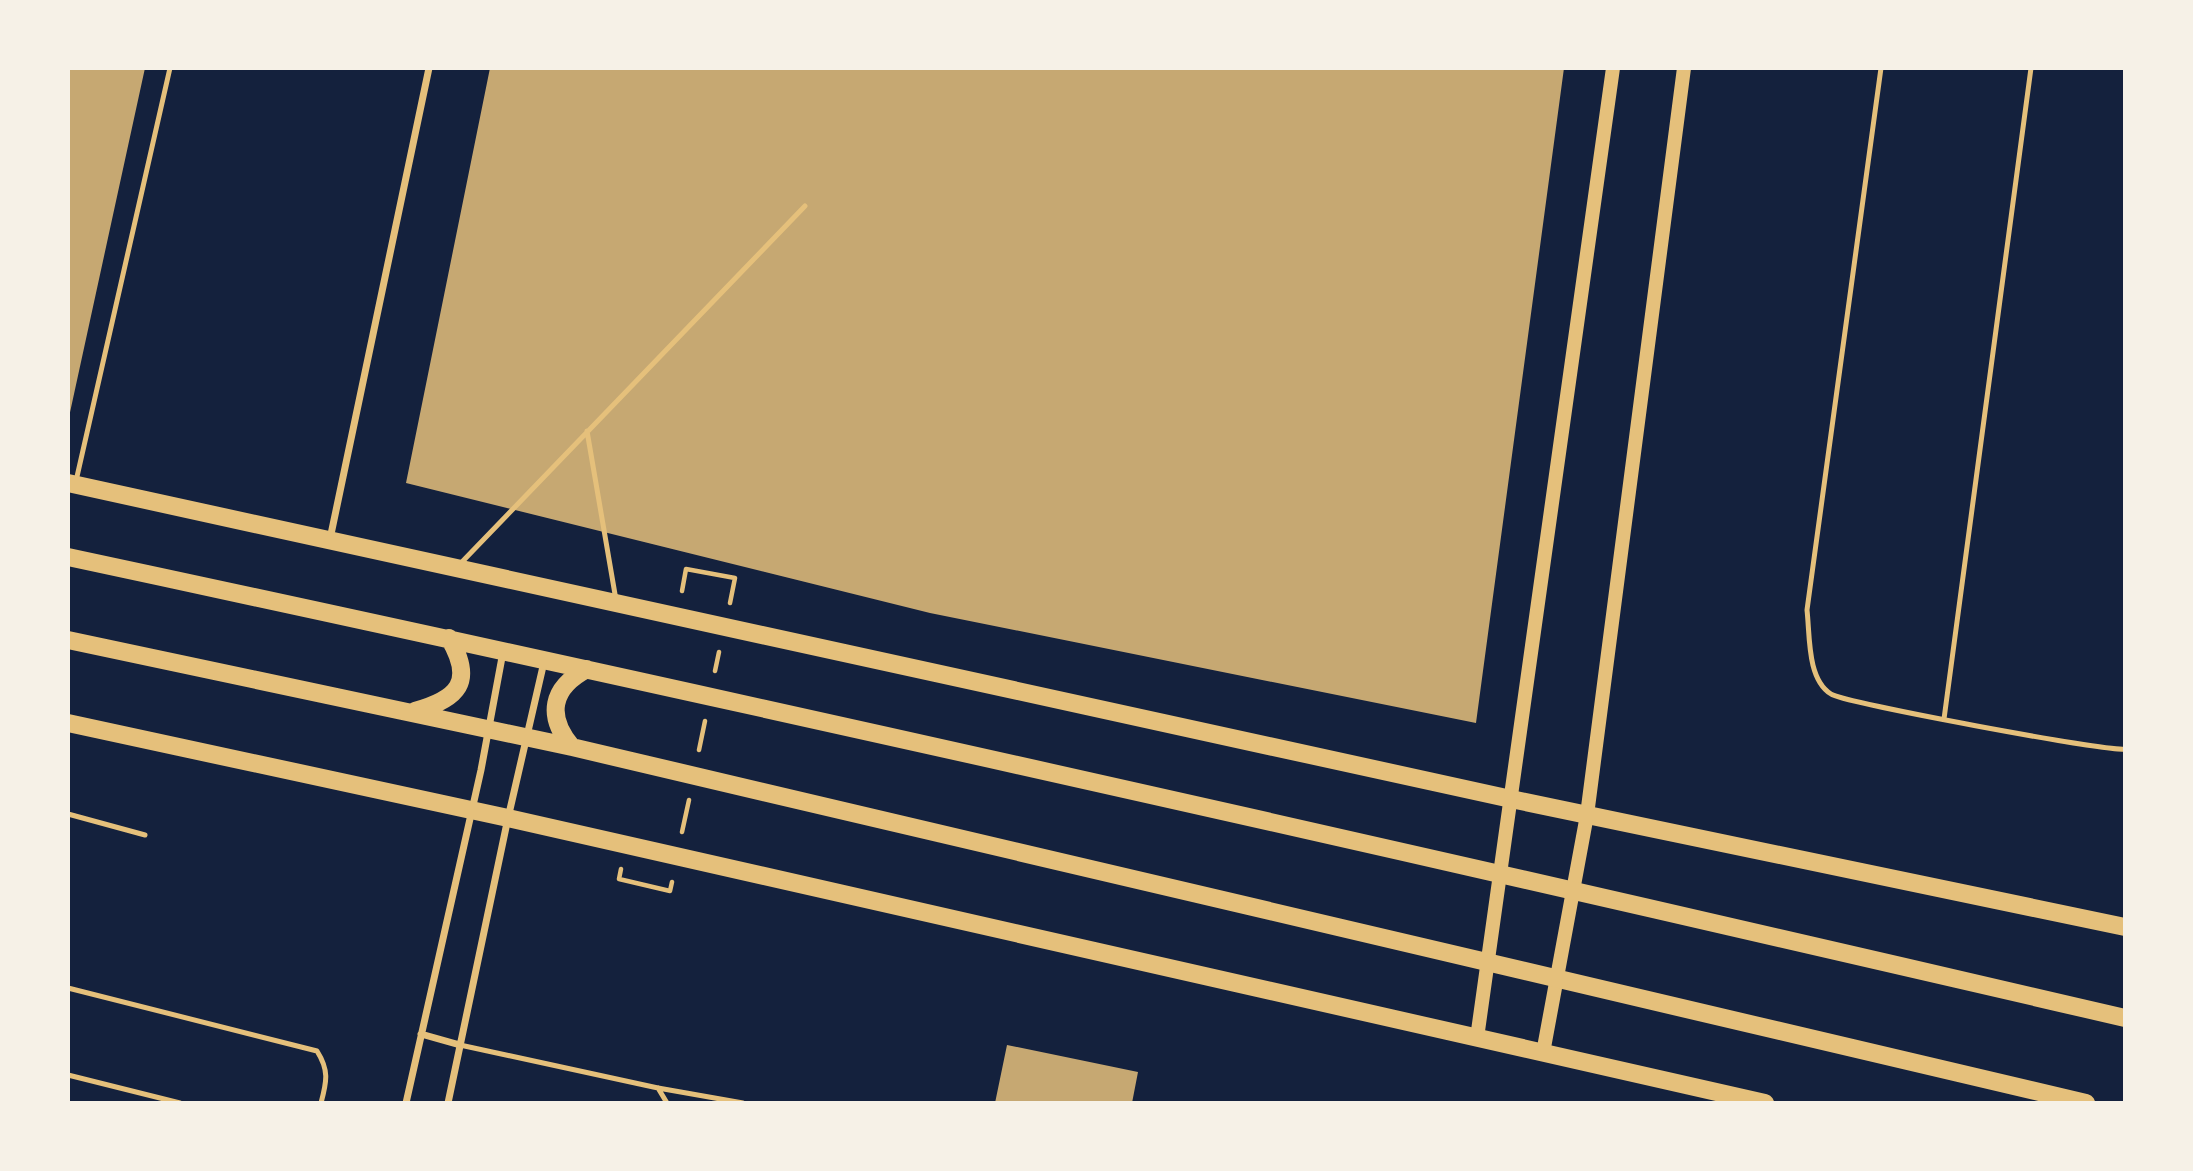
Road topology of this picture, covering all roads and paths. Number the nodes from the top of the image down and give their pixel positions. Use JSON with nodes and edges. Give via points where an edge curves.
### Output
{"nodes":[{"id":1,"x":170,"y":68,"type":"edge"},
{"id":2,"x":429,"y":68,"type":"edge"},
{"id":3,"x":1612,"y":68,"type":"edge"},
{"id":4,"x":1684,"y":68,"type":"edge"},
{"id":5,"x":1881,"y":68,"type":"edge"},
{"id":6,"x":2031,"y":68,"type":"edge"},
{"id":7,"x":805,"y":206,"type":"dead end"},
{"id":8,"x":587,"y":431,"type":"junction"},
{"id":9,"x":72,"y":484,"type":"edge"},
{"id":10,"x":330,"y":540,"type":"junction"},
{"id":11,"x":68,"y":557,"type":"edge"},
{"id":12,"x":456,"y":568,"type":"junction"},
{"id":13,"x":686,"y":569,"type":"dead end"},
{"id":14,"x":617,"y":602,"type":"junction"},
{"id":15,"x":729,"y":606,"type":"dead end"},
{"id":16,"x":449,"y":638,"type":"junction"},
{"id":17,"x":68,"y":640,"type":"edge"},
{"id":18,"x":720,"y":646,"type":"dead end"},
{"id":19,"x":503,"y":650,"type":"junction"},
{"id":20,"x":545,"y":659,"type":"junction"},
{"id":21,"x":587,"y":668,"type":"junction"},
{"id":22,"x":715,"y":673,"type":"dead end"},
{"id":23,"x":412,"y":712,"type":"junction"},
{"id":24,"x":706,"y":714,"type":"dead end"},
{"id":25,"x":1944,"y":719,"type":"junction"},
{"id":26,"x":68,"y":723,"type":"edge"},
{"id":27,"x":490,"y":729,"type":"junction"},
{"id":28,"x":527,"y":737,"type":"junction"},
{"id":29,"x":572,"y":747,"type":"junction"},
{"id":30,"x":2125,"y":749,"type":"edge"},
{"id":31,"x":698,"y":755,"type":"dead end"},
{"id":32,"x":690,"y":796,"type":"dead end"},
{"id":33,"x":1511,"y":799,"type":"junction"},
{"id":34,"x":472,"y":810,"type":"junction"},
{"id":35,"x":68,"y":814,"type":"edge"},
{"id":36,"x":1587,"y":815,"type":"junction"},
{"id":37,"x":508,"y":818,"type":"junction"},
{"id":38,"x":145,"y":835,"type":"dead end"},
{"id":39,"x":681,"y":836,"type":"dead end"},
{"id":40,"x":1500,"y":874,"type":"junction"},
{"id":41,"x":673,"y":877,"type":"dead end"},
{"id":42,"x":619,"y":878,"type":"dead end"},
{"id":43,"x":1573,"y":890,"type":"junction"},
{"id":44,"x":2125,"y":927,"type":"edge"},
{"id":45,"x":1488,"y":962,"type":"junction"},
{"id":46,"x":1556,"y":981,"type":"junction"},
{"id":47,"x":68,"y":988,"type":"edge"},
{"id":48,"x":2125,"y":1018,"type":"edge"},
{"id":49,"x":421,"y":1034,"type":"junction"},
{"id":50,"x":1478,"y":1038,"type":"junction"},
{"id":51,"x":460,"y":1045,"type":"junction"},
{"id":52,"x":1543,"y":1053,"type":"junction"},
{"id":53,"x":68,"y":1075,"type":"edge"},
{"id":54,"x":658,"y":1088,"type":"junction"},
{"id":55,"x":180,"y":1103,"type":"edge"},
{"id":56,"x":321,"y":1103,"type":"edge"},
{"id":57,"x":406,"y":1103,"type":"edge"},
{"id":58,"x":448,"y":1103,"type":"edge"},
{"id":59,"x":667,"y":1103,"type":"edge"},
{"id":60,"x":743,"y":1103,"type":"edge"},
{"id":61,"x":1765,"y":1103,"type":"edge"},
{"id":62,"x":2086,"y":1103,"type":"edge"}],
"edges":[{"from":1,"to":9,"type":"lane"},
{"from":2,"to":10,"type":"street"},
{"from":3,"to":33,"type":"main road"},
{"from":4,"to":36,"type":"main road"},
{"from":5,"to":25,"type":"lane","via":[[1807,610],[1818,682],[1832,696]]},
{"from":6,"to":25,"type":"lane"},
{"from":7,"to":8,"type":"lane"},
{"from":8,"to":12,"type":"lane"},
{"from":8,"to":14,"type":"lane"},
{"from":9,"to":10,"type":"main road"},
{"from":10,"to":12,"type":"main road"},
{"from":11,"to":16,"type":"main road"},
{"from":12,"to":14,"type":"main road"},
{"from":13,"to":15,"type":"path","via":[[734,579]]},
{"from":14,"to":33,"type":"main road"},
{"from":16,"to":19,"type":"main road"},
{"from":16,"to":23,"type":"main road","via":[[462,669],[458,687],[443,703]]},
{"from":17,"to":23,"type":"main road"},
{"from":18,"to":22,"type":"path"},
{"from":19,"to":20,"type":"main road"},
{"from":19,"to":27,"type":"street"},
{"from":20,"to":21,"type":"main road"},
{"from":20,"to":28,"type":"street"},
{"from":21,"to":29,"type":"main road","via":[[570,678],[559,694],[555,713],[559,732]]},
{"from":21,"to":40,"type":"main road"},
{"from":23,"to":27,"type":"main road"},
{"from":24,"to":31,"type":"path"},
{"from":25,"to":30,"type":"lane"},
{"from":26,"to":34,"type":"main road"},
{"from":27,"to":28,"type":"main road"},
{"from":27,"to":34,"type":"street"},
{"from":28,"to":29,"type":"main road"},
{"from":28,"to":37,"type":"street"},
{"from":29,"to":45,"type":"main road"},
{"from":32,"to":39,"type":"path"},
{"from":33,"to":36,"type":"main road"},
{"from":33,"to":40,"type":"main road"},
{"from":34,"to":37,"type":"main road"},
{"from":34,"to":49,"type":"street"},
{"from":35,"to":38,"type":"lane"},
{"from":36,"to":43,"type":"main road"},
{"from":36,"to":44,"type":"main road"},
{"from":37,"to":50,"type":"main road"},
{"from":37,"to":51,"type":"street"},
{"from":40,"to":43,"type":"main road"},
{"from":40,"to":45,"type":"main road"},
{"from":41,"to":42,"type":"path","via":[[670,891]]},
{"from":43,"to":46,"type":"main road"},
{"from":43,"to":48,"type":"main road"},
{"from":45,"to":46,"type":"main road"},
{"from":45,"to":50,"type":"main road"},
{"from":46,"to":52,"type":"main road"},
{"from":46,"to":62,"type":"main road"},
{"from":47,"to":56,"type":"lane","via":[[317,1051],[328,1078]]},
{"from":49,"to":51,"type":"street"},
{"from":49,"to":57,"type":"street"},
{"from":50,"to":52,"type":"main road"},
{"from":51,"to":54,"type":"lane"},
{"from":51,"to":58,"type":"street"},
{"from":52,"to":61,"type":"main road"},
{"from":53,"to":55,"type":"lane"},
{"from":54,"to":59,"type":"lane"},
{"from":54,"to":60,"type":"lane"}]}
